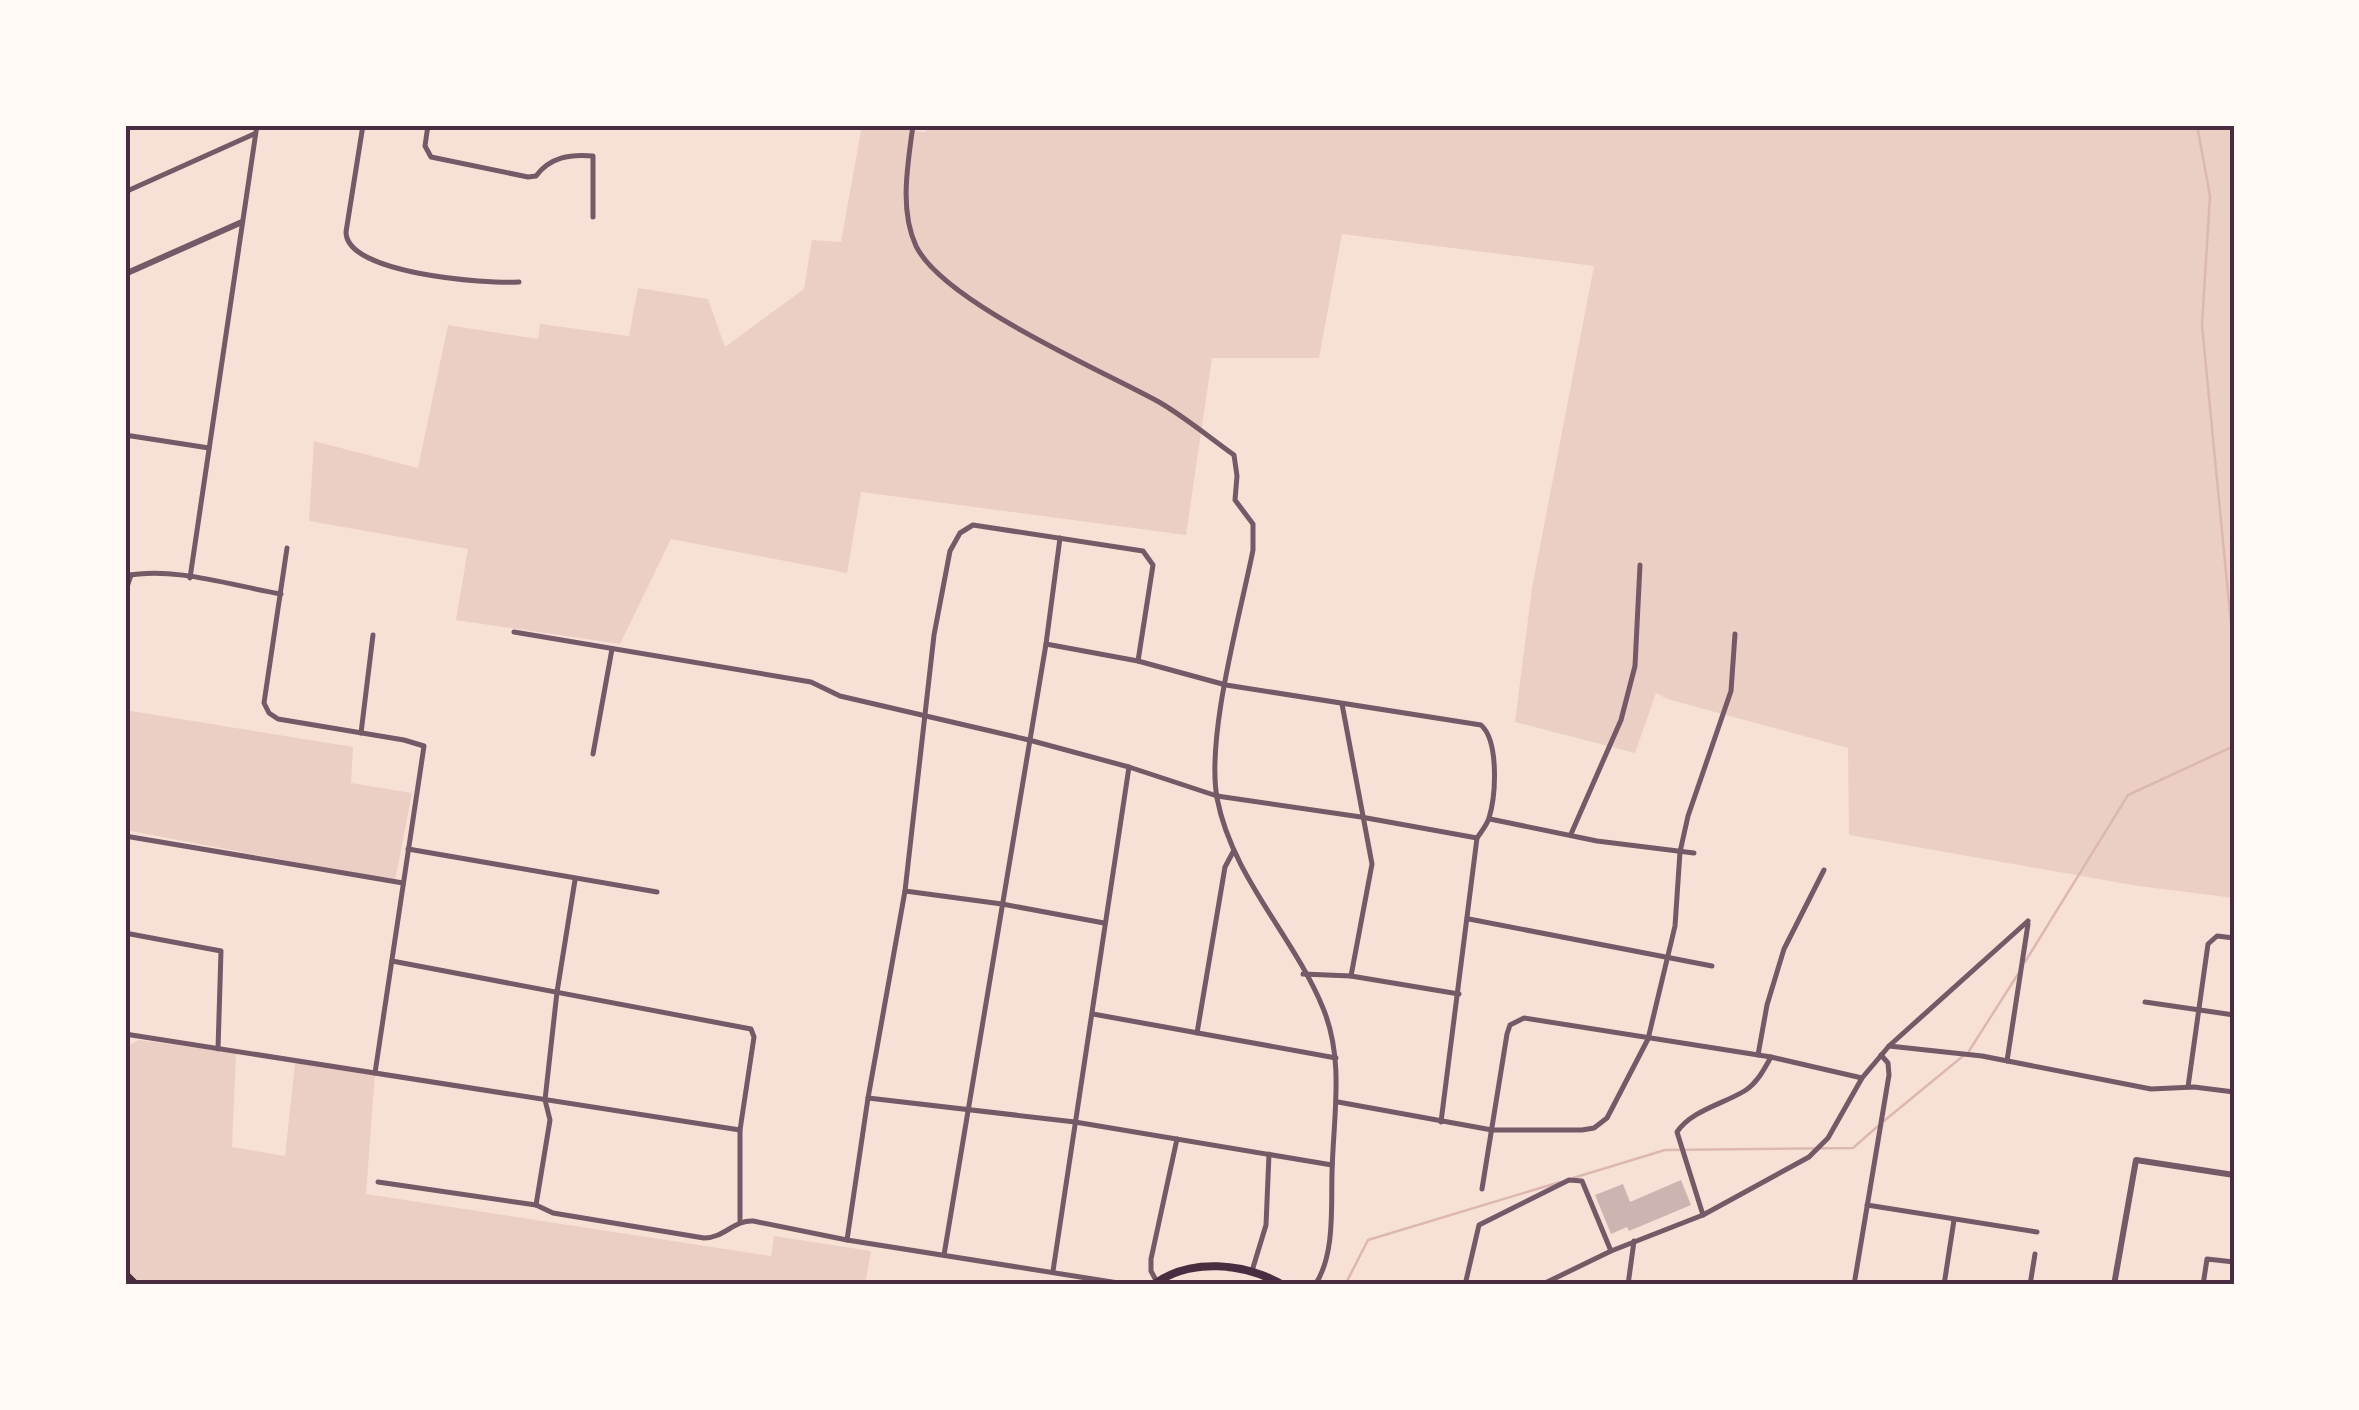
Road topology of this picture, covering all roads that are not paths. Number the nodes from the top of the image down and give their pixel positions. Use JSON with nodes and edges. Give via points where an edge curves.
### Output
{"nodes":[{"id":1,"x":257,"y":125,"type":"edge"},
{"id":2,"x":363,"y":125,"type":"edge"},
{"id":3,"x":428,"y":125,"type":"edge"},
{"id":4,"x":913,"y":125,"type":"edge"},
{"id":5,"x":256,"y":133,"type":"junction"},
{"id":6,"x":125,"y":192,"type":"edge"},
{"id":7,"x":594,"y":217,"type":"dead end"},
{"id":8,"x":242,"y":222,"type":"junction"},
{"id":9,"x":125,"y":274,"type":"edge"},
{"id":10,"x":519,"y":282,"type":"dead end"},
{"id":11,"x":125,"y":435,"type":"edge"},
{"id":12,"x":209,"y":448,"type":"junction"},
{"id":13,"x":1060,"y":538,"type":"junction"},
{"id":14,"x":286,"y":548,"type":"dead end"},
{"id":15,"x":1640,"y":566,"type":"dead end"},
{"id":16,"x":128,"y":575,"type":"edge"},
{"id":17,"x":190,"y":578,"type":"junction"},
{"id":18,"x":125,"y":593,"type":"edge"},
{"id":19,"x":281,"y":594,"type":"junction"},
{"id":20,"x":514,"y":632,"type":"dead end"},
{"id":21,"x":1736,"y":634,"type":"dead end"},
{"id":22,"x":374,"y":635,"type":"dead end"},
{"id":23,"x":1046,"y":644,"type":"junction"},
{"id":24,"x":612,"y":648,"type":"junction"},
{"id":25,"x":1138,"y":661,"type":"junction"},
{"id":26,"x":1226,"y":686,"type":"junction"},
{"id":27,"x":1342,"y":702,"type":"junction"},
{"id":28,"x":924,"y":717,"type":"junction"},
{"id":29,"x":361,"y":733,"type":"junction"},
{"id":30,"x":1029,"y":740,"type":"junction"},
{"id":31,"x":594,"y":754,"type":"dead end"},
{"id":32,"x":1129,"y":767,"type":"junction"},
{"id":33,"x":1217,"y":796,"type":"junction"},
{"id":34,"x":1362,"y":816,"type":"junction"},
{"id":35,"x":1489,"y":819,"type":"junction"},
{"id":36,"x":1571,"y":834,"type":"junction"},
{"id":37,"x":125,"y":836,"type":"edge"},
{"id":38,"x":1477,"y":838,"type":"junction"},
{"id":39,"x":408,"y":849,"type":"junction"},
{"id":40,"x":1233,"y":852,"type":"junction"},
{"id":41,"x":1680,"y":852,"type":"junction"},
{"id":42,"x":1694,"y":853,"type":"dead end"},
{"id":43,"x":1824,"y":870,"type":"dead end"},
{"id":44,"x":575,"y":880,"type":"junction"},
{"id":45,"x":403,"y":882,"type":"junction"},
{"id":46,"x":657,"y":892,"type":"dead end"},
{"id":47,"x":905,"y":892,"type":"junction"},
{"id":48,"x":1002,"y":904,"type":"junction"},
{"id":49,"x":1469,"y":919,"type":"junction"},
{"id":50,"x":1104,"y":923,"type":"junction"},
{"id":51,"x":125,"y":934,"type":"edge"},
{"id":52,"x":2234,"y":938,"type":"edge"},
{"id":53,"x":1666,"y":956,"type":"junction"},
{"id":54,"x":392,"y":961,"type":"junction"},
{"id":55,"x":1712,"y":966,"type":"dead end"},
{"id":56,"x":1304,"y":974,"type":"junction"},
{"id":57,"x":1352,"y":976,"type":"junction"},
{"id":58,"x":557,"y":992,"type":"junction"},
{"id":59,"x":1459,"y":994,"type":"junction"},
{"id":60,"x":2145,"y":1002,"type":"dead end"},
{"id":61,"x":2198,"y":1012,"type":"junction"},
{"id":62,"x":1093,"y":1014,"type":"junction"},
{"id":63,"x":2234,"y":1015,"type":"edge"},
{"id":64,"x":1198,"y":1033,"type":"junction"},
{"id":65,"x":125,"y":1034,"type":"edge"},
{"id":66,"x":1648,"y":1039,"type":"junction"},
{"id":67,"x":1889,"y":1046,"type":"junction"},
{"id":68,"x":218,"y":1048,"type":"junction"},
{"id":69,"x":1881,"y":1055,"type":"junction"},
{"id":70,"x":1758,"y":1056,"type":"junction"},
{"id":71,"x":1771,"y":1057,"type":"junction"},
{"id":72,"x":1336,"y":1058,"type":"junction"},
{"id":73,"x":2007,"y":1061,"type":"junction"},
{"id":74,"x":375,"y":1073,"type":"junction"},
{"id":75,"x":1862,"y":1078,"type":"junction"},
{"id":76,"x":2188,"y":1087,"type":"junction"},
{"id":77,"x":2234,"y":1092,"type":"edge"},
{"id":78,"x":868,"y":1098,"type":"junction"},
{"id":79,"x":545,"y":1100,"type":"junction"},
{"id":80,"x":1336,"y":1102,"type":"junction"},
{"id":81,"x":970,"y":1110,"type":"junction"},
{"id":82,"x":1075,"y":1122,"type":"junction"},
{"id":83,"x":1441,"y":1122,"type":"junction"},
{"id":84,"x":740,"y":1130,"type":"junction"},
{"id":85,"x":1492,"y":1130,"type":"junction"},
{"id":86,"x":1177,"y":1138,"type":"junction"},
{"id":87,"x":1269,"y":1154,"type":"junction"},
{"id":88,"x":1332,"y":1165,"type":"junction"},
{"id":89,"x":2234,"y":1176,"type":"edge"},
{"id":90,"x":378,"y":1182,"type":"dead end"},
{"id":91,"x":1482,"y":1188,"type":"dead end"},
{"id":92,"x":536,"y":1205,"type":"junction"},
{"id":93,"x":1867,"y":1205,"type":"junction"},
{"id":94,"x":1703,"y":1215,"type":"junction"},
{"id":95,"x":1954,"y":1220,"type":"junction"},
{"id":96,"x":740,"y":1221,"type":"junction"},
{"id":97,"x":2037,"y":1232,"type":"dead end"},
{"id":98,"x":848,"y":1240,"type":"junction"},
{"id":99,"x":1634,"y":1241,"type":"junction"},
{"id":100,"x":1611,"y":1251,"type":"junction"},
{"id":101,"x":2035,"y":1254,"type":"dead end"},
{"id":102,"x":944,"y":1255,"type":"junction"},
{"id":103,"x":2234,"y":1262,"type":"edge"},
{"id":104,"x":1252,"y":1271,"type":"junction"},
{"id":105,"x":1052,"y":1272,"type":"junction"},
{"id":106,"x":125,"y":1274,"type":"edge"},
{"id":107,"x":1155,"y":1284,"type":"edge"},
{"id":108,"x":136,"y":1285,"type":"edge"},
{"id":109,"x":1131,"y":1285,"type":"edge"},
{"id":110,"x":1283,"y":1285,"type":"edge"},
{"id":111,"x":1315,"y":1285,"type":"edge"},
{"id":112,"x":1465,"y":1285,"type":"edge"},
{"id":113,"x":1540,"y":1285,"type":"edge"},
{"id":114,"x":1628,"y":1285,"type":"edge"},
{"id":115,"x":1854,"y":1285,"type":"edge"},
{"id":116,"x":1944,"y":1285,"type":"edge"},
{"id":117,"x":2030,"y":1285,"type":"edge"},
{"id":118,"x":2114,"y":1285,"type":"edge"},
{"id":119,"x":2203,"y":1285,"type":"edge"}],
"edges":[{"from":1,"to":5,"type":"street"},
{"from":2,"to":10,"type":"street","via":[[346,232],[351,248],[371,262],[480,283]]},
{"from":3,"to":7,"type":"street","via":[[424,146],[431,157],[528,177],[555,159],[593,156]]},
{"from":4,"to":26,"type":"street","via":[[906,204],[914,242],[938,277],[1164,405],[1234,456],[1235,500],[1253,524],[1253,550]]},
{"from":5,"to":6,"type":"street"},
{"from":5,"to":8,"type":"street"},
{"from":8,"to":9,"type":"street"},
{"from":8,"to":12,"type":"street"},
{"from":11,"to":12,"type":"street"},
{"from":12,"to":17,"type":"street"},
{"from":13,"to":23,"type":"street"},
{"from":13,"to":25,"type":"street","via":[[1143,551],[1153,565]]},
{"from":13,"to":28,"type":"street","via":[[973,525],[960,534],[950,552]]},
{"from":14,"to":19,"type":"street"},
{"from":15,"to":36,"type":"street","via":[[1638,642],[1628,691]]},
{"from":16,"to":17,"type":"street"},
{"from":16,"to":18,"type":"street"},
{"from":17,"to":19,"type":"street"},
{"from":19,"to":29,"type":"street","via":[[264,703],[269,713]]},
{"from":20,"to":24,"type":"street"},
{"from":21,"to":41,"type":"street","via":[[1731,691]]},
{"from":22,"to":29,"type":"street"},
{"from":23,"to":25,"type":"street"},
{"from":23,"to":30,"type":"street"},
{"from":24,"to":28,"type":"street","via":[[812,682],[840,696]]},
{"from":24,"to":31,"type":"street"},
{"from":25,"to":26,"type":"street"},
{"from":26,"to":27,"type":"street"},
{"from":26,"to":33,"type":"street","via":[[1216,745]]},
{"from":27,"to":34,"type":"street"},
{"from":27,"to":35,"type":"street","via":[[1482,725],[1494,751]]},
{"from":28,"to":30,"type":"street"},
{"from":28,"to":47,"type":"street"},
{"from":29,"to":39,"type":"street","via":[[424,746]]},
{"from":30,"to":32,"type":"street"},
{"from":30,"to":48,"type":"street"},
{"from":32,"to":33,"type":"street"},
{"from":32,"to":50,"type":"street"},
{"from":33,"to":34,"type":"street"},
{"from":33,"to":40,"type":"street"},
{"from":34,"to":38,"type":"street"},
{"from":34,"to":57,"type":"street","via":[[1372,864]]},
{"from":35,"to":36,"type":"street"},
{"from":35,"to":38,"type":"street"},
{"from":36,"to":41,"type":"street"},
{"from":37,"to":45,"type":"street"},
{"from":38,"to":49,"type":"street"},
{"from":39,"to":44,"type":"street"},
{"from":39,"to":45,"type":"street"},
{"from":40,"to":56,"type":"street"},
{"from":40,"to":64,"type":"street","via":[[1225,867]]},
{"from":41,"to":42,"type":"street"},
{"from":41,"to":53,"type":"street"},
{"from":43,"to":70,"type":"street","via":[[1784,949]]},
{"from":44,"to":46,"type":"street"},
{"from":44,"to":58,"type":"street"},
{"from":45,"to":54,"type":"street"},
{"from":47,"to":48,"type":"street"},
{"from":47,"to":78,"type":"street"},
{"from":48,"to":50,"type":"street"},
{"from":48,"to":81,"type":"street"},
{"from":49,"to":53,"type":"street"},
{"from":49,"to":59,"type":"street"},
{"from":50,"to":62,"type":"street"},
{"from":51,"to":68,"type":"street","via":[[221,950]]},
{"from":52,"to":61,"type":"street","via":[[2217,936],[2208,944]]},
{"from":53,"to":55,"type":"street"},
{"from":53,"to":66,"type":"street"},
{"from":54,"to":58,"type":"street"},
{"from":54,"to":74,"type":"street"},
{"from":56,"to":57,"type":"street"},
{"from":56,"to":72,"type":"street","via":[[1323,1008]]},
{"from":57,"to":59,"type":"street"},
{"from":58,"to":79,"type":"street"},
{"from":58,"to":84,"type":"street","via":[[752,1029]]},
{"from":59,"to":83,"type":"street"},
{"from":60,"to":61,"type":"street"},
{"from":61,"to":63,"type":"street"},
{"from":61,"to":76,"type":"street"},
{"from":62,"to":64,"type":"street"},
{"from":62,"to":82,"type":"street"},
{"from":64,"to":72,"type":"street"},
{"from":65,"to":68,"type":"street"},
{"from":66,"to":70,"type":"street"},
{"from":66,"to":85,"type":"street","via":[[1600,1125]]},
{"from":66,"to":85,"type":"street","via":[[1516,1020],[1507,1034]]},
{"from":67,"to":69,"type":"street"},
{"from":67,"to":73,"type":"street"},
{"from":67,"to":73,"type":"street","via":[[2028,922]]},
{"from":68,"to":74,"type":"street"},
{"from":69,"to":75,"type":"street"},
{"from":69,"to":93,"type":"street","via":[[1890,1075]]},
{"from":70,"to":71,"type":"street"},
{"from":71,"to":75,"type":"street"},
{"from":71,"to":94,"type":"street","via":[[1746,1090],[1677,1132]]},
{"from":72,"to":80,"type":"street"},
{"from":73,"to":76,"type":"street","via":[[2151,1089]]},
{"from":74,"to":79,"type":"street"},
{"from":75,"to":94,"type":"street","via":[[1820,1148]]},
{"from":76,"to":77,"type":"street"},
{"from":78,"to":81,"type":"street"},
{"from":78,"to":98,"type":"street"},
{"from":79,"to":84,"type":"street"},
{"from":79,"to":92,"type":"street","via":[[550,1120]]},
{"from":80,"to":83,"type":"street"},
{"from":80,"to":88,"type":"street"},
{"from":81,"to":82,"type":"street"},
{"from":81,"to":102,"type":"street"},
{"from":82,"to":86,"type":"street"},
{"from":82,"to":105,"type":"street"},
{"from":83,"to":85,"type":"street"},
{"from":84,"to":96,"type":"street"},
{"from":85,"to":91,"type":"street"},
{"from":86,"to":87,"type":"street"},
{"from":86,"to":107,"type":"street","via":[[1152,1259]]},
{"from":87,"to":88,"type":"street"},
{"from":87,"to":104,"type":"street","via":[[1266,1225]]},
{"from":88,"to":111,"type":"street","via":[[1327,1255]]},
{"from":89,"to":118,"type":"street","via":[[2136,1160]]},
{"from":90,"to":92,"type":"street"},
{"from":92,"to":96,"type":"street","via":[[704,1238],[721,1236]]},
{"from":93,"to":95,"type":"street"},
{"from":93,"to":115,"type":"street"},
{"from":94,"to":99,"type":"street"},
{"from":95,"to":97,"type":"street"},
{"from":95,"to":116,"type":"street"},
{"from":96,"to":98,"type":"street"},
{"from":98,"to":102,"type":"street"},
{"from":99,"to":100,"type":"street"},
{"from":99,"to":114,"type":"street"},
{"from":100,"to":112,"type":"street","via":[[1582,1181],[1569,1180],[1479,1225]]},
{"from":100,"to":113,"type":"street"},
{"from":101,"to":117,"type":"street"},
{"from":102,"to":105,"type":"street"},
{"from":103,"to":119,"type":"street","via":[[2207,1258]]},
{"from":104,"to":107,"type":"highway","via":[[1198,1267]]},
{"from":104,"to":110,"type":"highway"},
{"from":105,"to":109,"type":"street"},
{"from":106,"to":108,"type":"highway"}]}
